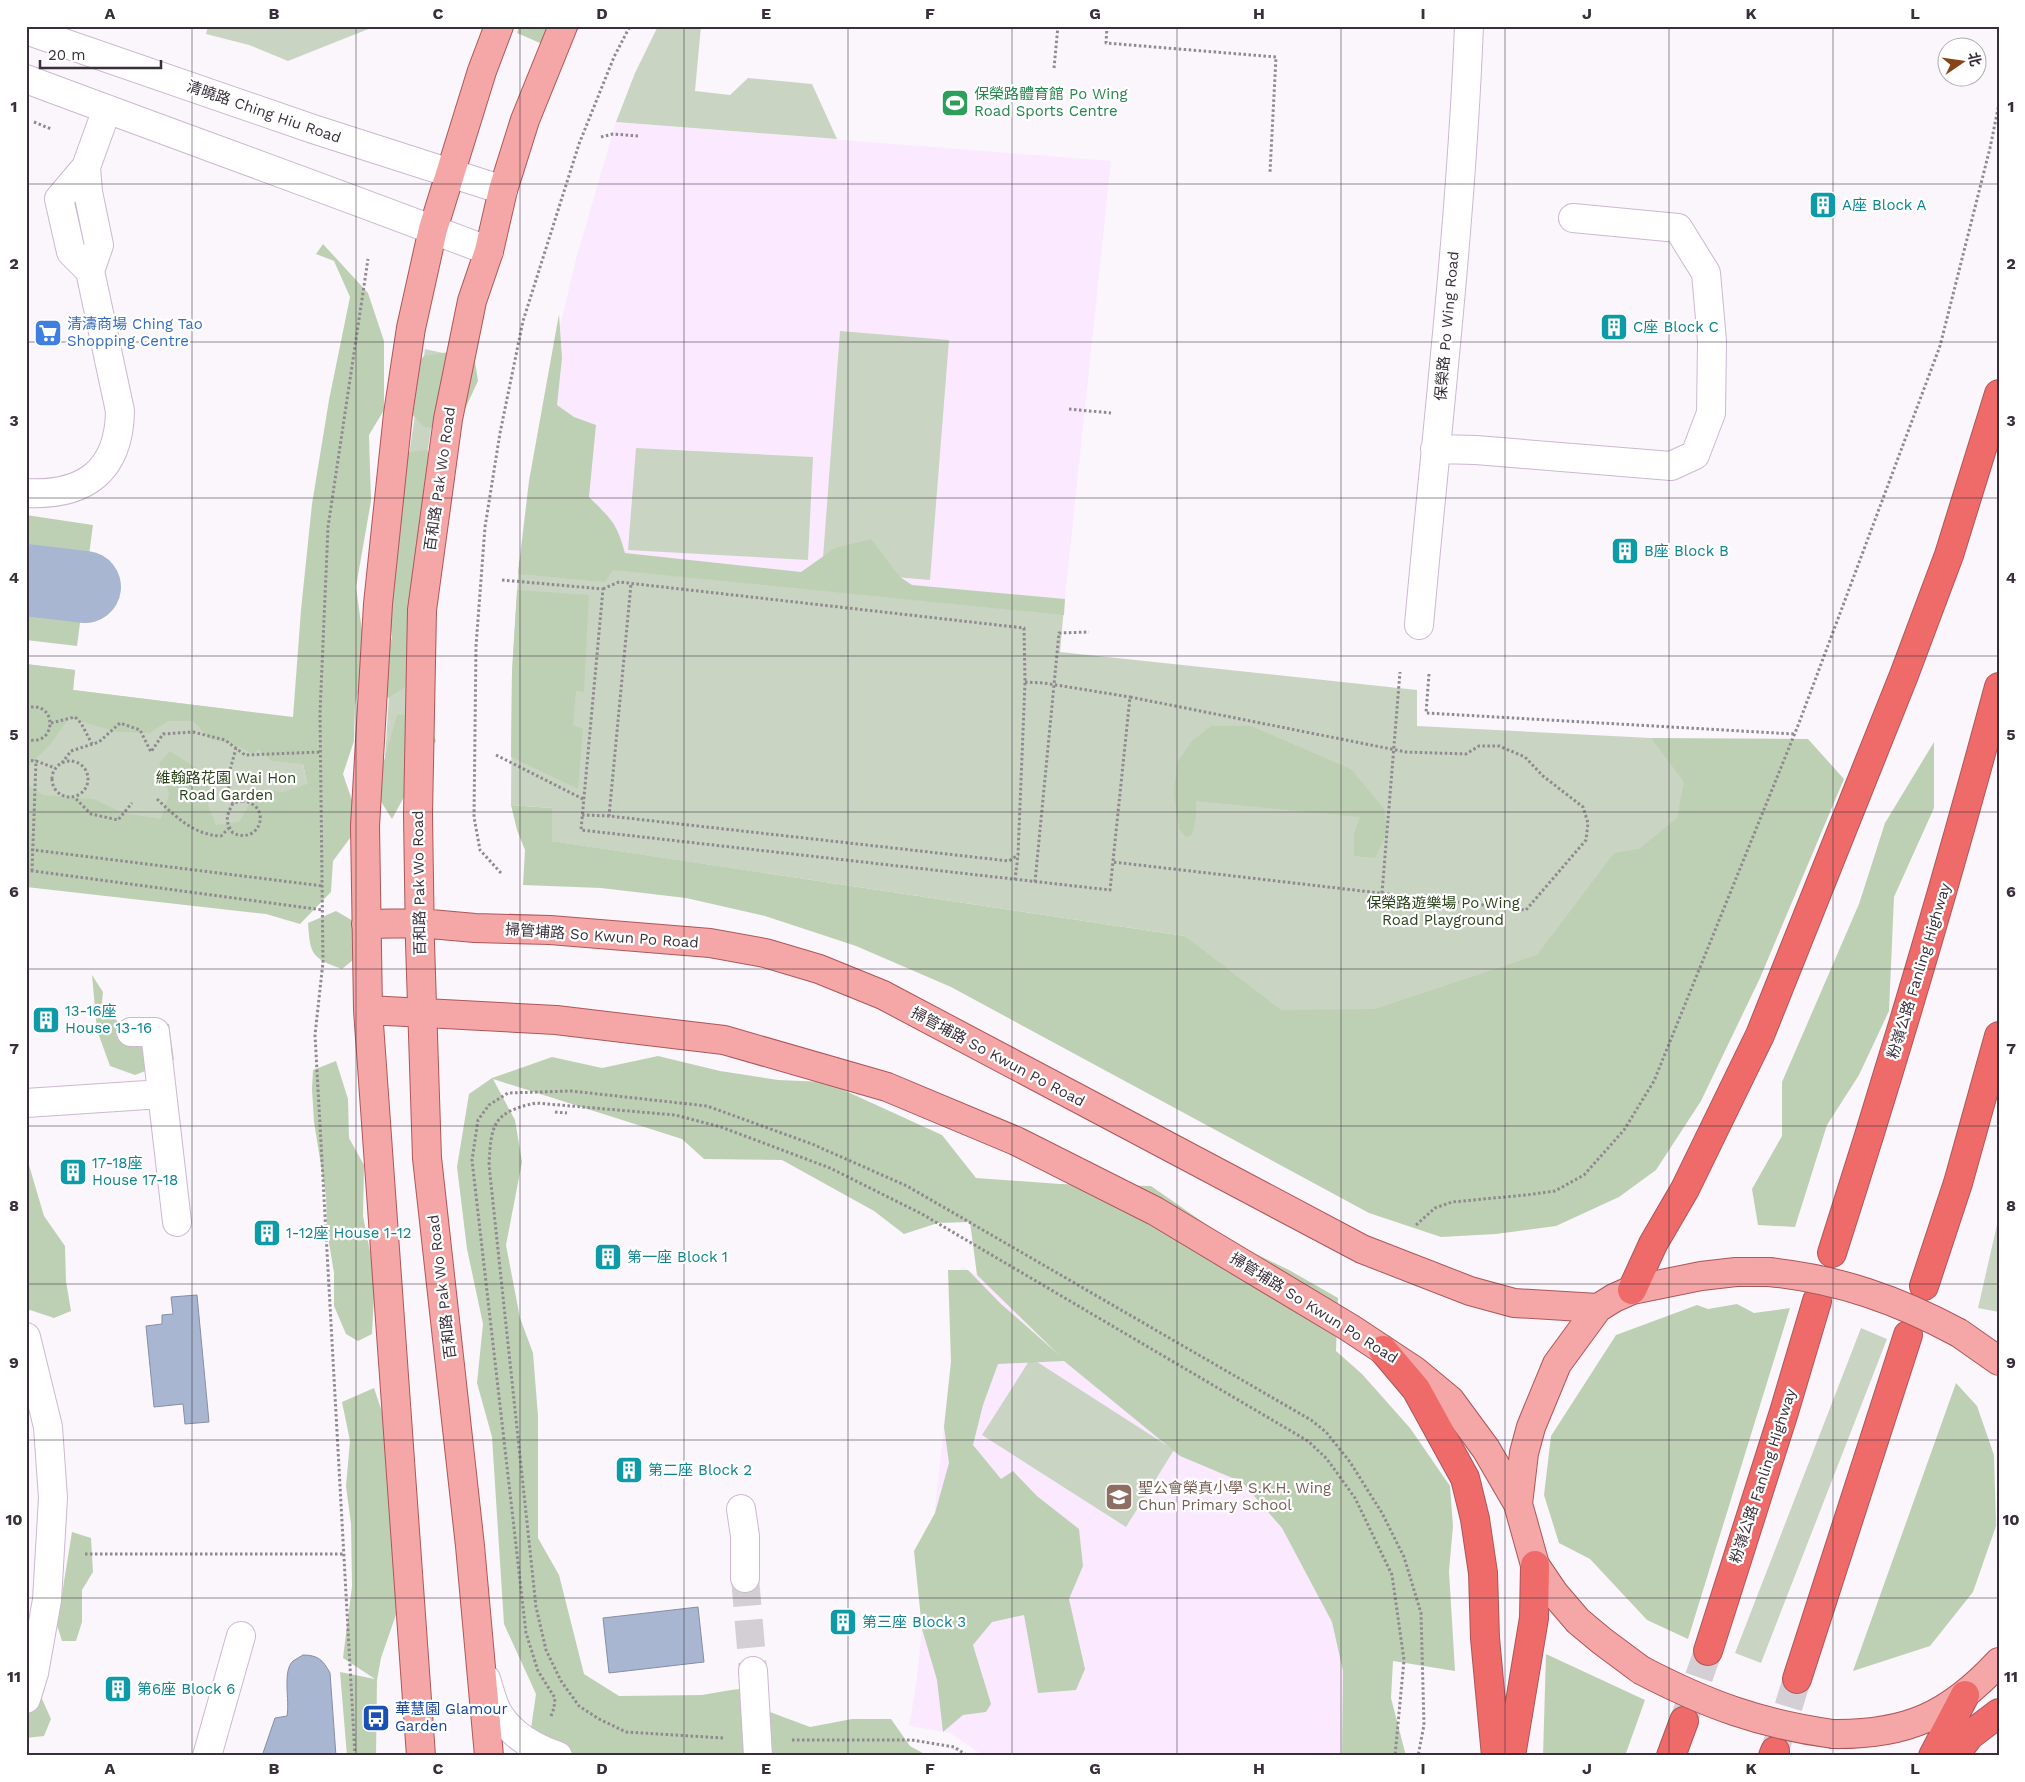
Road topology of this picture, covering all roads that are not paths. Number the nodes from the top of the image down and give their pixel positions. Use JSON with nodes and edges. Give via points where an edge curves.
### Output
{"nodes":[{"id":1,"x":499,"y":26,"type":"edge"},
{"id":2,"x":563,"y":26,"type":"edge"},
{"id":3,"x":1470,"y":26,"type":"edge"},
{"id":4,"x":26,"y":30,"type":"edge"},
{"id":5,"x":26,"y":79,"type":"edge"},
{"id":6,"x":108,"y":109,"type":"junction"},
{"id":7,"x":450,"y":174,"type":"junction"},
{"id":8,"x":503,"y":190,"type":"junction"},
{"id":9,"x":1573,"y":218,"type":"dead end"},
{"id":10,"x":433,"y":229,"type":"junction"},
{"id":11,"x":489,"y":250,"type":"junction"},
{"id":12,"x":1999,"y":394,"type":"edge"},
{"id":13,"x":1435,"y":449,"type":"junction"},
{"id":14,"x":26,"y":493,"type":"edge"},
{"id":15,"x":1419,"y":625,"type":"dead end"},
{"id":16,"x":1999,"y":687,"type":"edge"},
{"id":17,"x":419,"y":923,"type":"junction"},
{"id":18,"x":366,"y":924,"type":"junction"},
{"id":19,"x":368,"y":1010,"type":"junction"},
{"id":20,"x":422,"y":1012,"type":"junction"},
{"id":21,"x":131,"y":1032,"type":"dead end"},
{"id":22,"x":1999,"y":1036,"type":"edge"},
{"id":23,"x":162,"y":1094,"type":"junction"},
{"id":24,"x":26,"y":1103,"type":"edge"},
{"id":25,"x":177,"y":1222,"type":"dead end"},
{"id":26,"x":1832,"y":1253,"type":"dead end"},
{"id":27,"x":1924,"y":1286,"type":"dead end"},
{"id":28,"x":1632,"y":1290,"type":"junction"},
{"id":29,"x":1817,"y":1302,"type":"dead end"},
{"id":30,"x":1598,"y":1308,"type":"junction"},
{"id":31,"x":1908,"y":1335,"type":"dead end"},
{"id":32,"x":27,"y":1343,"type":"edge"},
{"id":33,"x":1383,"y":1350,"type":"junction"},
{"id":34,"x":1999,"y":1361,"type":"edge"},
{"id":35,"x":1518,"y":1504,"type":"junction"},
{"id":36,"x":741,"y":1510,"type":"dead end"},
{"id":37,"x":1535,"y":1564,"type":"junction"},
{"id":38,"x":745,"y":1578,"type":"tunnel mouth"},
{"id":39,"x":34,"y":1628,"type":"edge"},
{"id":40,"x":241,"y":1636,"type":"dead end"},
{"id":41,"x":1708,"y":1650,"type":"tunnel mouth"},
{"id":42,"x":1998,"y":1663,"type":"edge"},
{"id":43,"x":753,"y":1671,"type":"tunnel mouth"},
{"id":44,"x":482,"y":1672,"type":"junction"},
{"id":45,"x":1797,"y":1679,"type":"tunnel mouth"},
{"id":46,"x":1965,"y":1694,"type":"junction"},
{"id":47,"x":26,"y":1699,"type":"edge"},
{"id":48,"x":1999,"y":1713,"type":"edge"},
{"id":49,"x":1684,"y":1720,"type":"tunnel mouth"},
{"id":50,"x":537,"y":1746,"type":"edge"},
{"id":51,"x":758,"y":1748,"type":"edge"},
{"id":52,"x":207,"y":1756,"type":"edge"},
{"id":53,"x":421,"y":1756,"type":"edge"},
{"id":54,"x":489,"y":1756,"type":"edge"},
{"id":55,"x":1496,"y":1756,"type":"edge"},
{"id":56,"x":1511,"y":1756,"type":"edge"},
{"id":57,"x":1671,"y":1756,"type":"edge"},
{"id":58,"x":1933,"y":1756,"type":"edge"},
{"id":59,"x":1954,"y":1756,"type":"edge"}],
"edges":[{"from":1,"to":7,"type":"main road"},
{"from":2,"to":8,"type":"main road","name":"百和路 Pak Wo Road","via":[[525,120]]},
{"from":3,"to":13,"type":"street","name":"保榮路 Po Wing Road","via":[[1453,270]]},
{"from":4,"to":7,"type":"street","name":"清曉路 Ching Hiu Road"},
{"from":5,"to":6,"type":"street"},
{"from":6,"to":10,"type":"street"},
{"from":6,"to":14,"type":"street","via":[[86,167],[99,246],[90,271],[120,410],[120,430],[115,448],[93,478],[59,492]]},
{"from":7,"to":8,"type":"street","name":"清曉路 Ching Hiu Road"},
{"from":7,"to":10,"type":"main road"},
{"from":8,"to":11,"type":"main road","name":"百和路 Pak Wo Road"},
{"from":9,"to":13,"type":"street","via":[[1678,228],[1706,273],[1712,341],[1710,413],[1695,454],[1671,466]]},
{"from":10,"to":11,"type":"street"},
{"from":10,"to":18,"type":"main road","via":[[411,328],[398,414],[378,604],[365,826]]},
{"from":11,"to":17,"type":"main road","name":"百和路 Pak Wo Road","via":[[472,301],[448,419],[422,610]]},
{"from":12,"to":28,"type":"highway","via":[[1950,555],[1760,1035],[1685,1190],[1653,1244]]},
{"from":13,"to":15,"type":"street","name":"保榮路 Po Wing Road"},
{"from":16,"to":26,"type":"highway","name":"粉嶺公路 Fanling Highway","via":[[1952,859]]},
{"from":17,"to":18,"type":"main road","name":"掃管埔路 So Kwun Po Road"},
{"from":17,"to":20,"type":"main road","name":"百和路 Pak Wo Road"},
{"from":17,"to":30,"type":"main road","name":"掃管埔路 So Kwun Po Road","via":[[710,943],[765,953],[819,968],[883,995],[1362,1249],[1470,1292],[1514,1303]]},
{"from":18,"to":19,"type":"main road"},
{"from":19,"to":20,"type":"main road","name":"掃管埔路 So Kwun Po Road"},
{"from":19,"to":53,"type":"main road"},
{"from":20,"to":33,"type":"main road","name":"掃管埔路 So Kwun Po Road","via":[[556,1020],[724,1040],[887,1087],[1016,1141],[1155,1211]]},
{"from":20,"to":44,"type":"main road","name":"百和路 Pak Wo Road","via":[[427,1158]]},
{"from":21,"to":23,"type":"street","via":[[155,1032]]},
{"from":22,"to":27,"type":"highway","via":[[1958,1183]]},
{"from":23,"to":24,"type":"street"},
{"from":23,"to":25,"type":"street"},
{"from":28,"to":30,"type":"main road"},
{"from":28,"to":34,"type":"main road","bridge":true,"via":[[1736,1272],[1802,1276],[1866,1291],[1934,1319]]},
{"from":29,"to":41,"type":"highway","name":"粉嶺公路 Fanling Highway"},
{"from":30,"to":35,"type":"main road","via":[[1558,1364],[1531,1427],[1524,1453]]},
{"from":31,"to":45,"type":"highway"},
{"from":32,"to":39,"type":"street","via":[[48,1428],[53,1498],[47,1600]]},
{"from":33,"to":35,"type":"main road","name":"掃管埔路 So Kwun Po Road","via":[[1450,1400],[1486,1449]]},
{"from":33,"to":55,"type":"highway","via":[[1416,1390],[1465,1478],[1483,1573],[1485,1638]]},
{"from":35,"to":37,"type":"main road"},
{"from":36,"to":38,"type":"street"},
{"from":37,"to":46,"type":"main road","bridge":true,"via":[[1578,1621],[1641,1670],[1700,1699],[1756,1719],[1833,1734],[1865,1734],[1900,1728],[1934,1715]]},
{"from":37,"to":56,"type":"highway","via":[[1534,1618]]},
{"from":39,"to":47,"type":"street","via":[[34,1673]]},
{"from":40,"to":52,"type":"street"},
{"from":42,"to":46,"type":"main road"},
{"from":43,"to":51,"type":"street"},
{"from":44,"to":50,"type":"street","via":[[500,1716]]},
{"from":44,"to":54,"type":"main road","name":"百和路 Pak Wo Road"},
{"from":46,"to":58,"type":"highway"},
{"from":48,"to":59,"type":"highway","via":[[1970,1736]]},
{"from":49,"to":57,"type":"highway"}]}
